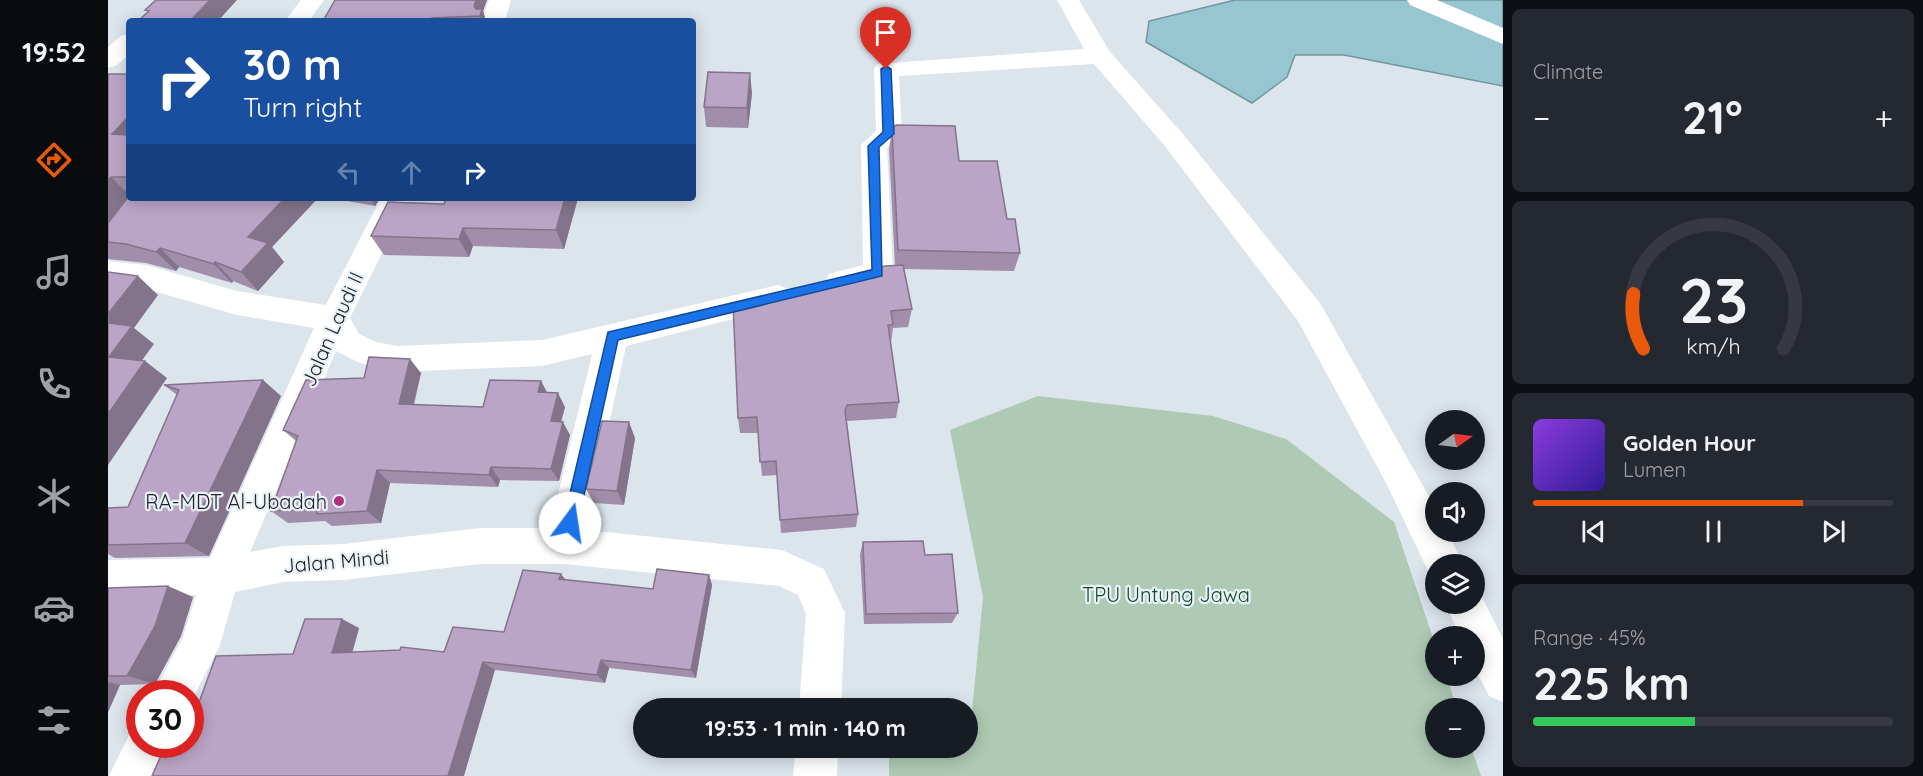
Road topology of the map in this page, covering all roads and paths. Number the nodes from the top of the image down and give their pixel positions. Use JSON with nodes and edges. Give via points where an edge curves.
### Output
{"nodes":[{"id":1,"x":313,"y":0,"type":"edge"},
{"id":2,"x":500,"y":0,"type":"edge"},
{"id":3,"x":1068,"y":0,"type":"edge"},
{"id":4,"x":1418,"y":0,"type":"edge"},
{"id":5,"x":299,"y":18,"type":"edge"},
{"id":6,"x":494,"y":18,"type":"edge"},
{"id":7,"x":1503,"y":37,"type":"edge"},
{"id":8,"x":126,"y":47,"type":"edge"},
{"id":9,"x":1100,"y":56,"type":"junction"},
{"id":10,"x":112,"y":73,"type":"edge"},
{"id":11,"x":393,"y":201,"type":"edge"},
{"id":12,"x":108,"y":273,"type":"edge"},
{"id":13,"x":334,"y":319,"type":"junction"},
{"id":14,"x":612,"y":336,"type":"junction"},
{"id":15,"x":564,"y":546,"type":"junction"},
{"id":16,"x":1439,"y":554,"type":"edge"},
{"id":17,"x":221,"y":576,"type":"junction"},
{"id":18,"x":108,"y":579,"type":"edge"},
{"id":19,"x":1469,"y":614,"type":"edge"},
{"id":20,"x":181,"y":680,"type":"edge"},
{"id":21,"x":1503,"y":682,"type":"edge"},
{"id":22,"x":821,"y":698,"type":"edge"},
{"id":23,"x":140,"y":758,"type":"edge"},
{"id":24,"x":816,"y":758,"type":"edge"},
{"id":25,"x":131,"y":776,"type":"edge"},
{"id":26,"x":815,"y":776,"type":"edge"}],
"edges":[{"from":1,"to":5,"type":"street"},
{"from":2,"to":6,"type":"street"},
{"from":3,"to":9,"type":"street"},
{"from":4,"to":7,"type":"street"},
{"from":8,"to":10,"type":"street"},
{"from":9,"to":14,"type":"street","via":[[886,69],[889,134],[874,146],[878,273]]},
{"from":9,"to":16,"type":"street","via":[[1173,139],[1309,312]]},
{"from":11,"to":13,"type":"street","name":"Jalan Laudi II"},
{"from":12,"to":13,"type":"street","via":[[146,277],[237,303]]},
{"from":13,"to":14,"type":"street","via":[[348,343],[371,354],[398,358],[542,353]]},
{"from":13,"to":17,"type":"street","name":"Jalan Laudi II"},
{"from":14,"to":15,"type":"street"},
{"from":15,"to":17,"type":"street","name":"Jalan Mindi","via":[[480,546],[344,562],[283,564]]},
{"from":15,"to":22,"type":"street","name":"Jalan Mindi","via":[[782,568],[811,582],[826,614]]},
{"from":17,"to":18,"type":"street","name":"Jalan Mindi"},
{"from":17,"to":20,"type":"street","name":"Jalan Laudi II","via":[[200,645]]},
{"from":19,"to":21,"type":"street"},
{"from":23,"to":25,"type":"street"},
{"from":24,"to":26,"type":"street"}]}
